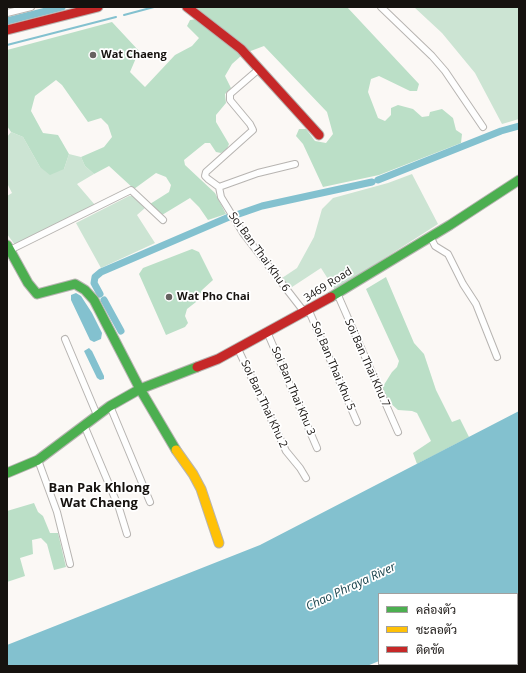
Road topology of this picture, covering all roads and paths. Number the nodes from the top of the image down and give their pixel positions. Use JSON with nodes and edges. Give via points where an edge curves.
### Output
{"nodes":[{"id":1,"x":31,"y":7,"type":"edge"},
{"id":2,"x":98,"y":7,"type":"edge"},
{"id":3,"x":187,"y":7,"type":"edge"},
{"id":4,"x":380,"y":7,"type":"edge"},
{"id":5,"x":7,"y":13,"type":"edge"},
{"id":6,"x":7,"y":30,"type":"edge"},
{"id":7,"x":259,"y":69,"type":"junction"},
{"id":8,"x":483,"y":127,"type":"dead end"},
{"id":9,"x":319,"y":136,"type":"dead end"},
{"id":10,"x":295,"y":164,"type":"dead end"},
{"id":11,"x":519,"y":180,"type":"edge"},
{"id":12,"x":218,"y":187,"type":"junction"},
{"id":13,"x":163,"y":220,"type":"dead end"},
{"id":14,"x":430,"y":236,"type":"junction"},
{"id":15,"x":8,"y":248,"type":"edge"},
{"id":16,"x":337,"y":293,"type":"junction"},
{"id":17,"x":307,"y":312,"type":"junction"},
{"id":18,"x":268,"y":334,"type":"junction"},
{"id":19,"x":66,"y":339,"type":"dead end"},
{"id":20,"x":238,"y":349,"type":"junction"},
{"id":21,"x":497,"y":357,"type":"dead end"},
{"id":22,"x":140,"y":389,"type":"junction"},
{"id":23,"x":110,"y":406,"type":"junction"},
{"id":24,"x":97,"y":415,"type":"junction"},
{"id":25,"x":357,"y":422,"type":"dead end"},
{"id":26,"x":84,"y":425,"type":"junction"},
{"id":27,"x":398,"y":432,"type":"dead end"},
{"id":28,"x":317,"y":448,"type":"dead end"},
{"id":29,"x":38,"y":460,"type":"junction"},
{"id":30,"x":7,"y":473,"type":"edge"},
{"id":31,"x":306,"y":478,"type":"dead end"},
{"id":32,"x":150,"y":502,"type":"dead end"},
{"id":33,"x":127,"y":534,"type":"dead end"},
{"id":34,"x":219,"y":543,"type":"dead end"},
{"id":35,"x":70,"y":564,"type":"dead end"}],
"edges":[{"from":1,"to":5,"type":"street"},
{"from":2,"to":6,"type":"street"},
{"from":3,"to":7,"type":"street","via":[[241,49]]},
{"from":4,"to":8,"type":"street","via":[[445,71]]},
{"from":7,"to":9,"type":"street"},
{"from":7,"to":12,"type":"street","name":"Soi Ban Thai Khu 6","via":[[230,94],[230,100],[253,130],[206,172],[205,176]]},
{"from":10,"to":12,"type":"street"},
{"from":11,"to":14,"type":"street","name":"3469 Road"},
{"from":12,"to":17,"type":"street","name":"Soi Ban Thai Khu 6","via":[[221,197],[243,233]]},
{"from":13,"to":15,"type":"street","via":[[131,190]]},
{"from":14,"to":16,"type":"street","name":"3469 Road"},
{"from":14,"to":21,"type":"street","via":[[435,246],[448,254],[476,304]]},
{"from":15,"to":22,"type":"street","via":[[37,294],[75,284],[85,290],[99,310]]},
{"from":16,"to":17,"type":"street","name":"3469 Road"},
{"from":16,"to":27,"type":"street","name":"Soi Ban Thai Khu 7"},
{"from":17,"to":18,"type":"street","name":"3469 Road"},
{"from":17,"to":25,"type":"street","name":"Soi Ban Thai Khu 5"},
{"from":18,"to":20,"type":"street","name":"3469 Road"},
{"from":18,"to":28,"type":"street","name":"Soi Ban Thai Khu 3"},
{"from":19,"to":24,"type":"street"},
{"from":20,"to":22,"type":"street","name":"3469 Road"},
{"from":20,"to":31,"type":"street","name":"Soi Ban Thai Khu 2","via":[[286,451]]},
{"from":22,"to":23,"type":"street","name":"3469 Road"},
{"from":22,"to":34,"type":"street","via":[[168,439],[201,489]]},
{"from":23,"to":24,"type":"street","name":"3469 Road"},
{"from":23,"to":32,"type":"street"},
{"from":24,"to":26,"type":"street","name":"3469 Road"},
{"from":26,"to":29,"type":"street","name":"3469 Road"},
{"from":26,"to":33,"type":"street","via":[[119,508]]},
{"from":29,"to":30,"type":"street","name":"3469 Road"},
{"from":29,"to":35,"type":"street"}]}
